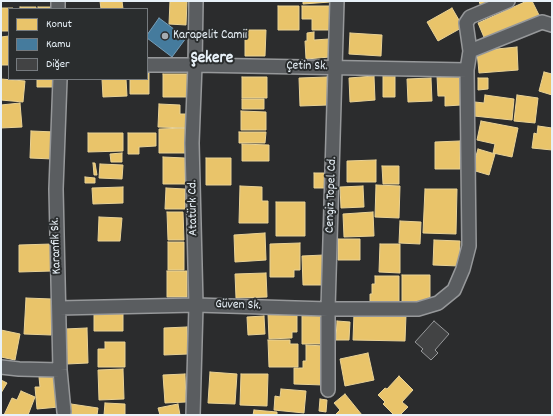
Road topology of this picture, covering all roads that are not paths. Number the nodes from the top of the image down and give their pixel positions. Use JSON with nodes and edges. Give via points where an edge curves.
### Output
{"nodes":[{"id":1,"x":196,"y":1,"type":"edge"},
{"id":2,"x":337,"y":1,"type":"edge"},
{"id":3,"x":508,"y":1,"type":"edge"},
{"id":4,"x":552,"y":25,"type":"edge"},
{"id":5,"x":470,"y":51,"type":"junction"},
{"id":6,"x":148,"y":65,"type":"edge"},
{"id":7,"x":195,"y":65,"type":"junction"},
{"id":8,"x":336,"y":67,"type":"junction"},
{"id":9,"x":467,"y":70,"type":"junction"},
{"id":10,"x":60,"y":80,"type":"edge"},
{"id":11,"x":196,"y":305,"type":"junction"},
{"id":12,"x":59,"y":308,"type":"junction"},
{"id":13,"x":328,"y":309,"type":"junction"},
{"id":14,"x":1,"y":367,"type":"edge"},
{"id":15,"x":60,"y":370,"type":"junction"},
{"id":16,"x":328,"y":390,"type":"dead end"},
{"id":17,"x":64,"y":412,"type":"dead end"},
{"id":18,"x":193,"y":415,"type":"edge"}],
"edges":[{"from":1,"to":7,"type":"street","name":"Atatürk Cd."},
{"from":2,"to":8,"type":"street","name":"Cengiz Topel Cd."},
{"from":3,"to":5,"type":"street","name":"Güven Sk.","via":[[470,17],[466,23]]},
{"from":4,"to":5,"type":"street","via":[[542,22]]},
{"from":5,"to":9,"type":"street","name":"Güven Sk."},
{"from":6,"to":7,"type":"street","name":"Çetin Sk."},
{"from":7,"to":8,"type":"street","name":"Çetin Sk."},
{"from":7,"to":11,"type":"street","name":"Atatürk Cd.","via":[[192,144]]},
{"from":8,"to":9,"type":"street","name":"Çetin Sk."},
{"from":8,"to":13,"type":"street","name":"Cengiz Topel Cd."},
{"from":9,"to":13,"type":"street","name":"Güven Sk.","via":[[469,246],[454,290],[438,303],[418,309]]},
{"from":10,"to":12,"type":"street","name":"Karanfik Sk.","via":[[56,189]]},
{"from":11,"to":12,"type":"street","name":"Güven Sk."},
{"from":11,"to":13,"type":"street","name":"Güven Sk."},
{"from":11,"to":18,"type":"street","name":"Atatürk Cd."},
{"from":12,"to":15,"type":"street","name":"Karanfik Sk."},
{"from":13,"to":16,"type":"street","name":"Cengiz Topel Cd."},
{"from":14,"to":15,"type":"street"},
{"from":15,"to":17,"type":"street","name":"Karanfik Sk."}]}
